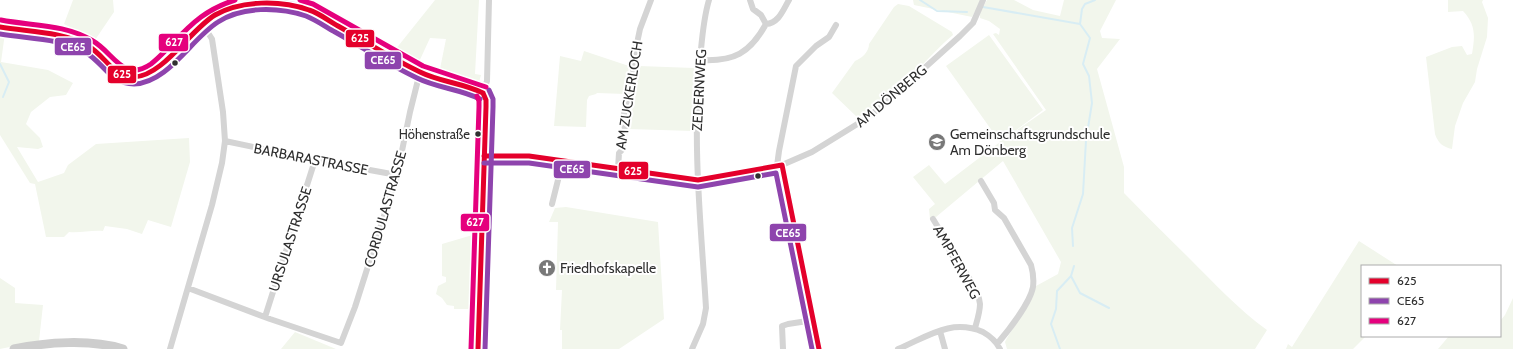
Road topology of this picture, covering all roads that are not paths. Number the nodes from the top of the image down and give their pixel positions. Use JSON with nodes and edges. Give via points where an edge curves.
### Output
{"nodes":[{"id":1,"x":490,"y":0,"type":"edge"},
{"id":2,"x":651,"y":0,"type":"edge"},
{"id":3,"x":709,"y":0,"type":"edge"},
{"id":4,"x":750,"y":0,"type":"edge"},
{"id":5,"x":789,"y":0,"type":"edge"},
{"id":6,"x":983,"y":0,"type":"edge"},
{"id":7,"x":270,"y":1,"type":"edge"},
{"id":8,"x":240,"y":3,"type":"edge"},
{"id":9,"x":766,"y":24,"type":"junction"},
{"id":10,"x":203,"y":25,"type":"junction"},
{"id":11,"x":836,"y":25,"type":"dead end"},
{"id":12,"x":0,"y":27,"type":"edge"},
{"id":13,"x":700,"y":60,"type":"junction"},
{"id":14,"x":420,"y":72,"type":"junction"},
{"id":15,"x":483,"y":93,"type":"junction"},
{"id":16,"x":225,"y":141,"type":"junction"},
{"id":17,"x":484,"y":156,"type":"junction"},
{"id":18,"x":315,"y":160,"type":"junction"},
{"id":19,"x":563,"y":160,"type":"junction"},
{"id":20,"x":779,"y":166,"type":"junction"},
{"id":21,"x":618,"y":169,"type":"junction"},
{"id":22,"x":397,"y":175,"type":"junction"},
{"id":23,"x":698,"y":180,"type":"junction"},
{"id":24,"x":981,"y":181,"type":"dead end"},
{"id":25,"x":552,"y":204,"type":"dead end"},
{"id":26,"x":933,"y":218,"type":"dead end"},
{"id":27,"x":188,"y":288,"type":"junction"},
{"id":28,"x":265,"y":317,"type":"junction"},
{"id":29,"x":814,"y":320,"type":"junction"},
{"id":30,"x":975,"y":328,"type":"junction"},
{"id":31,"x":940,"y":331,"type":"junction"},
{"id":32,"x":998,"y":346,"type":"edge"},
{"id":33,"x":14,"y":349,"type":"edge"},
{"id":34,"x":122,"y":349,"type":"edge"},
{"id":35,"x":170,"y":349,"type":"edge"},
{"id":36,"x":478,"y":349,"type":"edge"},
{"id":37,"x":692,"y":349,"type":"edge"},
{"id":38,"x":783,"y":349,"type":"edge"},
{"id":39,"x":818,"y":349,"type":"edge"},
{"id":40,"x":898,"y":349,"type":"edge"},
{"id":41,"x":945,"y":349,"type":"edge"}],
"edges":[{"from":1,"to":15,"type":"street","via":[[487,81]]},
{"from":2,"to":21,"type":"street","name":"AM ZUCKERLOCH","via":[[640,29],[632,67],[634,73],[623,119],[625,129]]},
{"from":3,"to":13,"type":"street","name":"ZEDERNWEG"},
{"from":4,"to":9,"type":"street","via":[[753,10],[761,15]]},
{"from":5,"to":9,"type":"street","via":[[777,20]]},
{"from":6,"to":20,"type":"street","name":"AM DÖNBERG","via":[[973,23],[880,108],[812,152]]},
{"from":7,"to":8,"type":"street"},
{"from":7,"to":14,"type":"street","via":[[293,4],[310,10]]},
{"from":8,"to":10,"type":"street"},
{"from":9,"to":13,"type":"street","via":[[754,43],[736,56],[714,61]]},
{"from":10,"to":12,"type":"street","via":[[152,73],[138,77],[124,76],[117,72],[100,54],[74,39]]},
{"from":10,"to":16,"type":"street","via":[[212,39]]},
{"from":11,"to":20,"type":"street","via":[[829,36],[796,66],[779,151]]},
{"from":13,"to":23,"type":"street","name":"ZEDERNWEG","via":[[697,93]]},
{"from":14,"to":15,"type":"street"},
{"from":14,"to":22,"type":"street","name":"CORDULASTRASSE"},
{"from":15,"to":17,"type":"street","via":[[486,100]]},
{"from":16,"to":18,"type":"street","name":"BARBARASTRASSE"},
{"from":16,"to":27,"type":"street","via":[[212,205]]},
{"from":17,"to":19,"type":"street","name":"AM DÖNBERG","via":[[528,156]]},
{"from":17,"to":36,"type":"street"},
{"from":18,"to":22,"type":"street","name":"BARBARASTRASSE"},
{"from":18,"to":28,"type":"street","name":"URSULASTRASSE"},
{"from":19,"to":21,"type":"street","name":"AM DÖNBERG"},
{"from":19,"to":25,"type":"street"},
{"from":20,"to":23,"type":"street","name":"AM DÖNBERG"},
{"from":20,"to":29,"type":"street"},
{"from":21,"to":23,"type":"street","name":"AM DÖNBERG"},
{"from":22,"to":28,"type":"street","name":"CORDULASTRASSE","via":[[341,343]]},
{"from":23,"to":37,"type":"street","name":"ZEDERNWEG","via":[[706,308],[703,324]]},
{"from":24,"to":32,"type":"street","via":[[994,203],[995,210],[1004,218],[1031,265],[1033,273],[1033,289]]},
{"from":26,"to":30,"type":"street","name":"AMPFERWEG","via":[[949,246],[950,253],[958,261],[977,292],[980,309]]},
{"from":27,"to":28,"type":"street"},
{"from":27,"to":35,"type":"street"},
{"from":29,"to":38,"type":"street","via":[[782,326]]},
{"from":29,"to":39,"type":"street"},
{"from":30,"to":31,"type":"street","via":[[959,326]]},
{"from":30,"to":32,"type":"street","via":[[988,335]]},
{"from":31,"to":40,"type":"street"},
{"from":31,"to":41,"type":"street"},
{"from":33,"to":34,"type":"main road","via":[[79,343]]}]}
